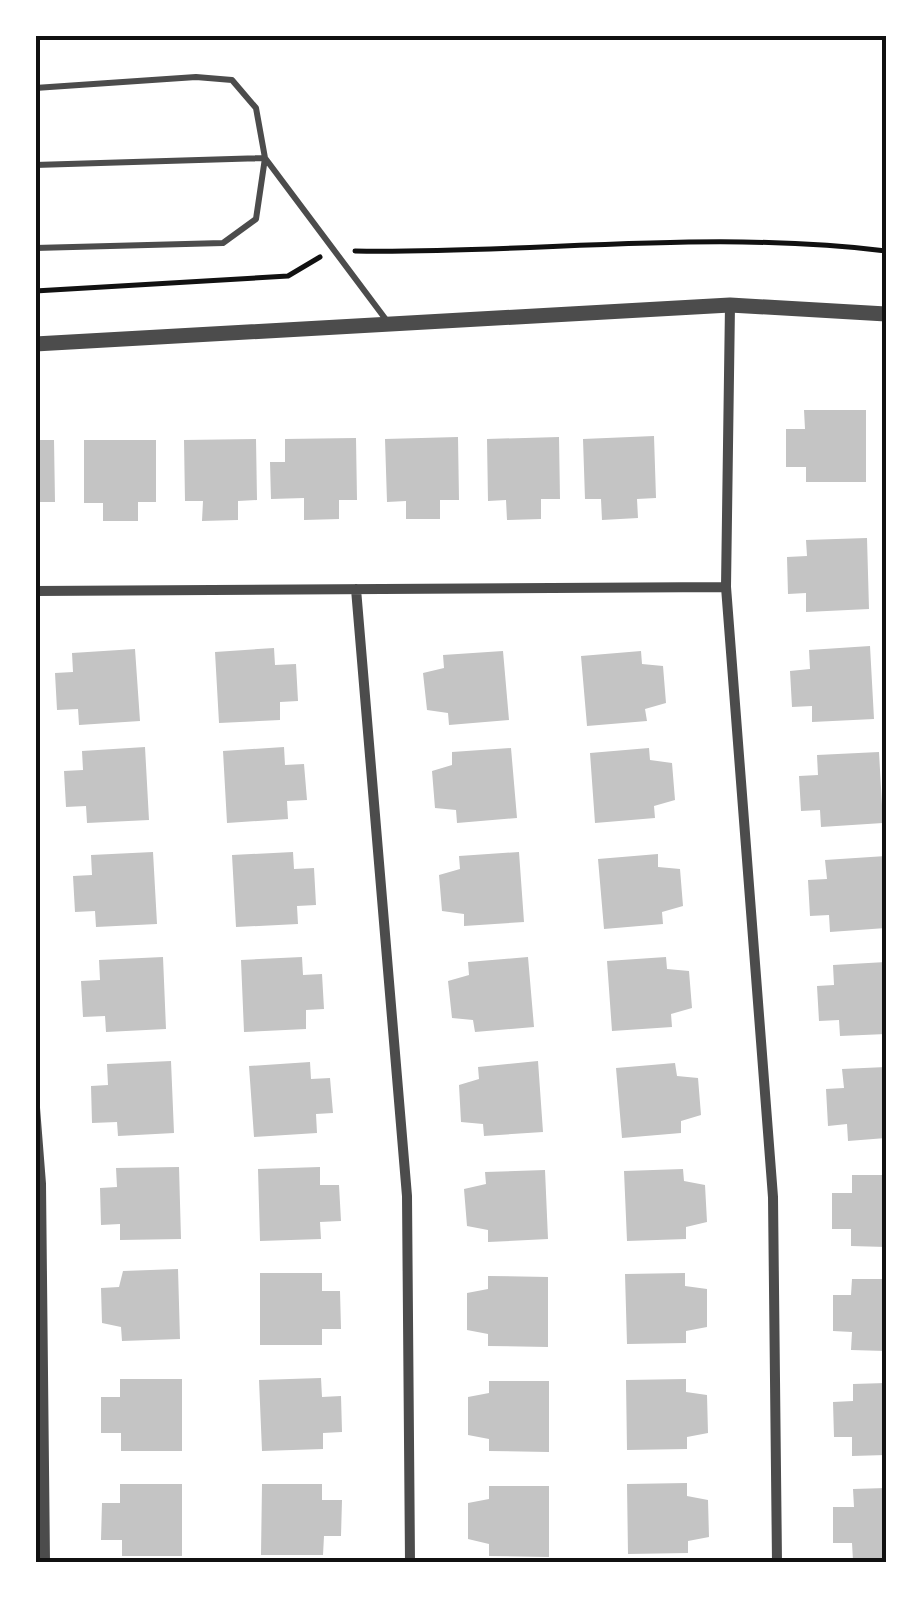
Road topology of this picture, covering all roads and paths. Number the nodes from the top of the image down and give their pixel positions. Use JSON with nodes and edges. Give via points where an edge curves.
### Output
{"nodes":[{"id":1,"x":35,"y":88,"type":"edge"},
{"id":2,"x":266,"y":158,"type":"junction"},
{"id":3,"x":35,"y":165,"type":"edge"},
{"id":4,"x":35,"y":248,"type":"edge"},
{"id":5,"x":335,"y":251,"type":"junction"},
{"id":6,"x":886,"y":251,"type":"edge"},
{"id":7,"x":35,"y":291,"type":"edge"},
{"id":8,"x":730,"y":305,"type":"junction"},
{"id":9,"x":886,"y":314,"type":"edge"},
{"id":10,"x":387,"y":322,"type":"junction"},
{"id":11,"x":35,"y":344,"type":"edge"},
{"id":12,"x":726,"y":586,"type":"junction"},
{"id":13,"x":356,"y":589,"type":"junction"},
{"id":14,"x":35,"y":591,"type":"edge"},
{"id":15,"x":35,"y":1108,"type":"edge"},
{"id":16,"x":45,"y":1562,"type":"edge"},
{"id":17,"x":410,"y":1562,"type":"edge"},
{"id":18,"x":777,"y":1562,"type":"edge"}],
"edges":[{"from":1,"to":2,"type":"lane","via":[[196,76],[232,80],[256,108]]},
{"from":2,"to":3,"type":"lane"},
{"from":2,"to":4,"type":"lane","via":[[256,220],[223,244]]},
{"from":2,"to":5,"type":"lane"},
{"from":5,"to":6,"type":"path","via":[[471,253],[695,241]]},
{"from":5,"to":7,"type":"path","via":[[288,276]]},
{"from":5,"to":10,"type":"lane"},
{"from":8,"to":9,"type":"street"},
{"from":8,"to":10,"type":"street"},
{"from":8,"to":12,"type":"street"},
{"from":10,"to":11,"type":"street"},
{"from":12,"to":13,"type":"street"},
{"from":12,"to":18,"type":"street","via":[[773,1197]]},
{"from":13,"to":14,"type":"street"},
{"from":13,"to":17,"type":"street","via":[[407,1196]]},
{"from":15,"to":16,"type":"street"}]}
